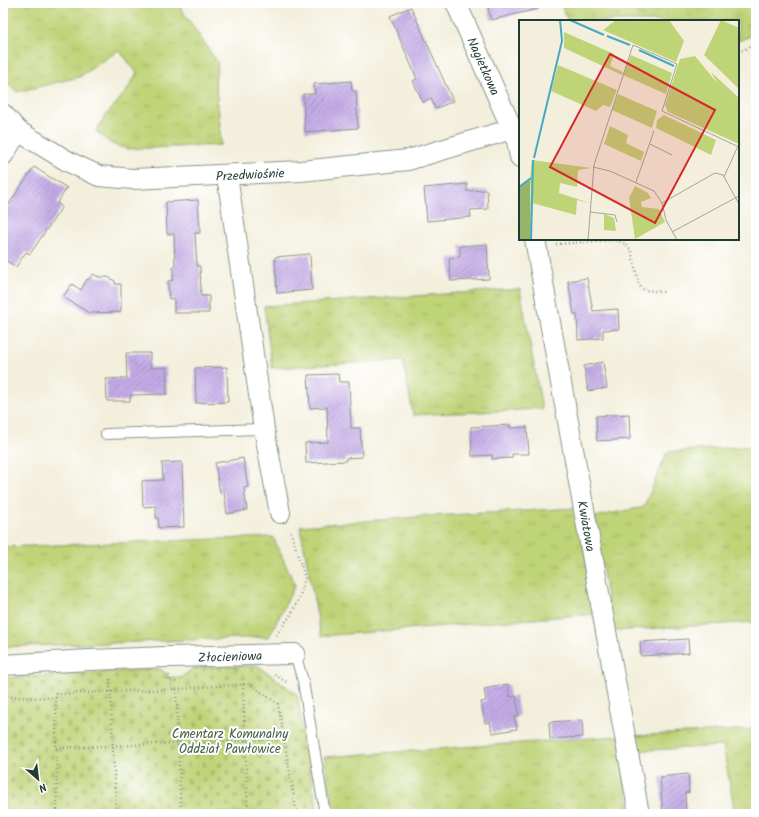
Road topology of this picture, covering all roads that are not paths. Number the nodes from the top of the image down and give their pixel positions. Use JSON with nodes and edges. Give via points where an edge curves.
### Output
{"nodes":[{"id":1,"x":456,"y":3,"type":"edge"},
{"id":2,"x":3,"y":114,"type":"edge"},
{"id":3,"x":512,"y":128,"type":"junction"},
{"id":4,"x":18,"y":131,"type":"junction"},
{"id":5,"x":519,"y":152,"type":"edge"},
{"id":6,"x":3,"y":155,"type":"edge"},
{"id":7,"x":227,"y":175,"type":"junction"},
{"id":8,"x":543,"y":241,"type":"edge"},
{"id":9,"x":264,"y":429,"type":"junction"},
{"id":10,"x":106,"y":434,"type":"dead end"},
{"id":11,"x":280,"y":513,"type":"road end"},
{"id":12,"x":295,"y":654,"type":"joint"},
{"id":13,"x":3,"y":665,"type":"edge"},
{"id":14,"x":324,"y":812,"type":"edge"},
{"id":15,"x":639,"y":814,"type":"edge"}],
"edges":[{"from":1,"to":3,"type":"street","name":"Nagietkowa"},
{"from":2,"to":4,"type":"street","name":"Przedwiośnie"},
{"from":3,"to":5,"type":"street"},
{"from":3,"to":7,"type":"street","name":"Przedwiośnie","via":[[408,160],[301,171]]},
{"from":4,"to":6,"type":"street"},
{"from":4,"to":7,"type":"street","name":"Przedwiośnie","via":[[69,162],[99,176],[133,179]]},
{"from":7,"to":9,"type":"street"},
{"from":8,"to":15,"type":"street","name":"Kwiatowa"},
{"from":9,"to":10,"type":"lane"},
{"from":9,"to":11,"type":"street"},
{"from":12,"to":13,"type":"street","name":"Złocieniowa"},
{"from":12,"to":14,"type":"lane","name":"Złocieniowa","via":[[303,681]]}]}
